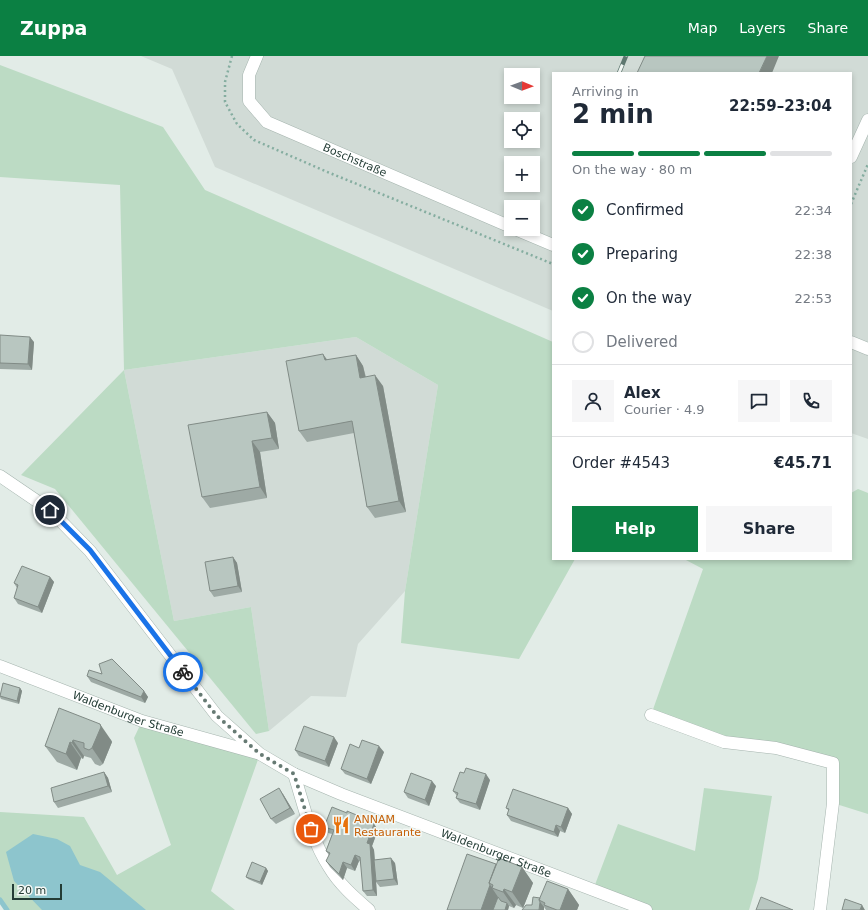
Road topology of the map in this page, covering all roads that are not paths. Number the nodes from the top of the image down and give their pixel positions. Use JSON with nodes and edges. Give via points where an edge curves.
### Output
{"nodes":[{"id":1,"x":257,"y":56,"type":"edge"},
{"id":2,"x":868,"y":120,"type":"edge"},
{"id":3,"x":852,"y":155,"type":"edge"},
{"id":4,"x":504,"y":224,"type":"edge"},
{"id":5,"x":532,"y":236,"type":"edge"},
{"id":6,"x":552,"y":245,"type":"edge"},
{"id":7,"x":852,"y":342,"type":"edge"},
{"id":8,"x":868,"y":349,"type":"edge"},
{"id":9,"x":0,"y":476,"type":"edge"},
{"id":10,"x":0,"y":666,"type":"edge"},
{"id":11,"x":651,"y":715,"type":"dead end"},
{"id":12,"x":260,"y":754,"type":"junction"},
{"id":13,"x":294,"y":774,"type":"junction"},
{"id":14,"x":369,"y":910,"type":"edge"},
{"id":15,"x":646,"y":910,"type":"edge"},
{"id":16,"x":820,"y":910,"type":"edge"}],
"edges":[{"from":1,"to":4,"type":"street","name":"Boschstraße","via":[[249,75],[249,101],[267,122]]},
{"from":2,"to":3,"type":"street"},
{"from":5,"to":6,"type":"street"},
{"from":7,"to":8,"type":"street"},
{"from":9,"to":12,"type":"street","name":"Waldenburger Straße","via":[[50,510],[90,550],[217,716]]},
{"from":10,"to":12,"type":"street","name":"Waldenburger Straße","via":[[142,721]]},
{"from":11,"to":16,"type":"street","via":[[724,742],[776,748],[833,763],[833,803]]},
{"from":12,"to":13,"type":"street","name":"Waldenburger Straße"},
{"from":13,"to":14,"type":"street","via":[[315,842],[343,886]]},
{"from":13,"to":15,"type":"street","name":"Waldenburger Straße"}]}
